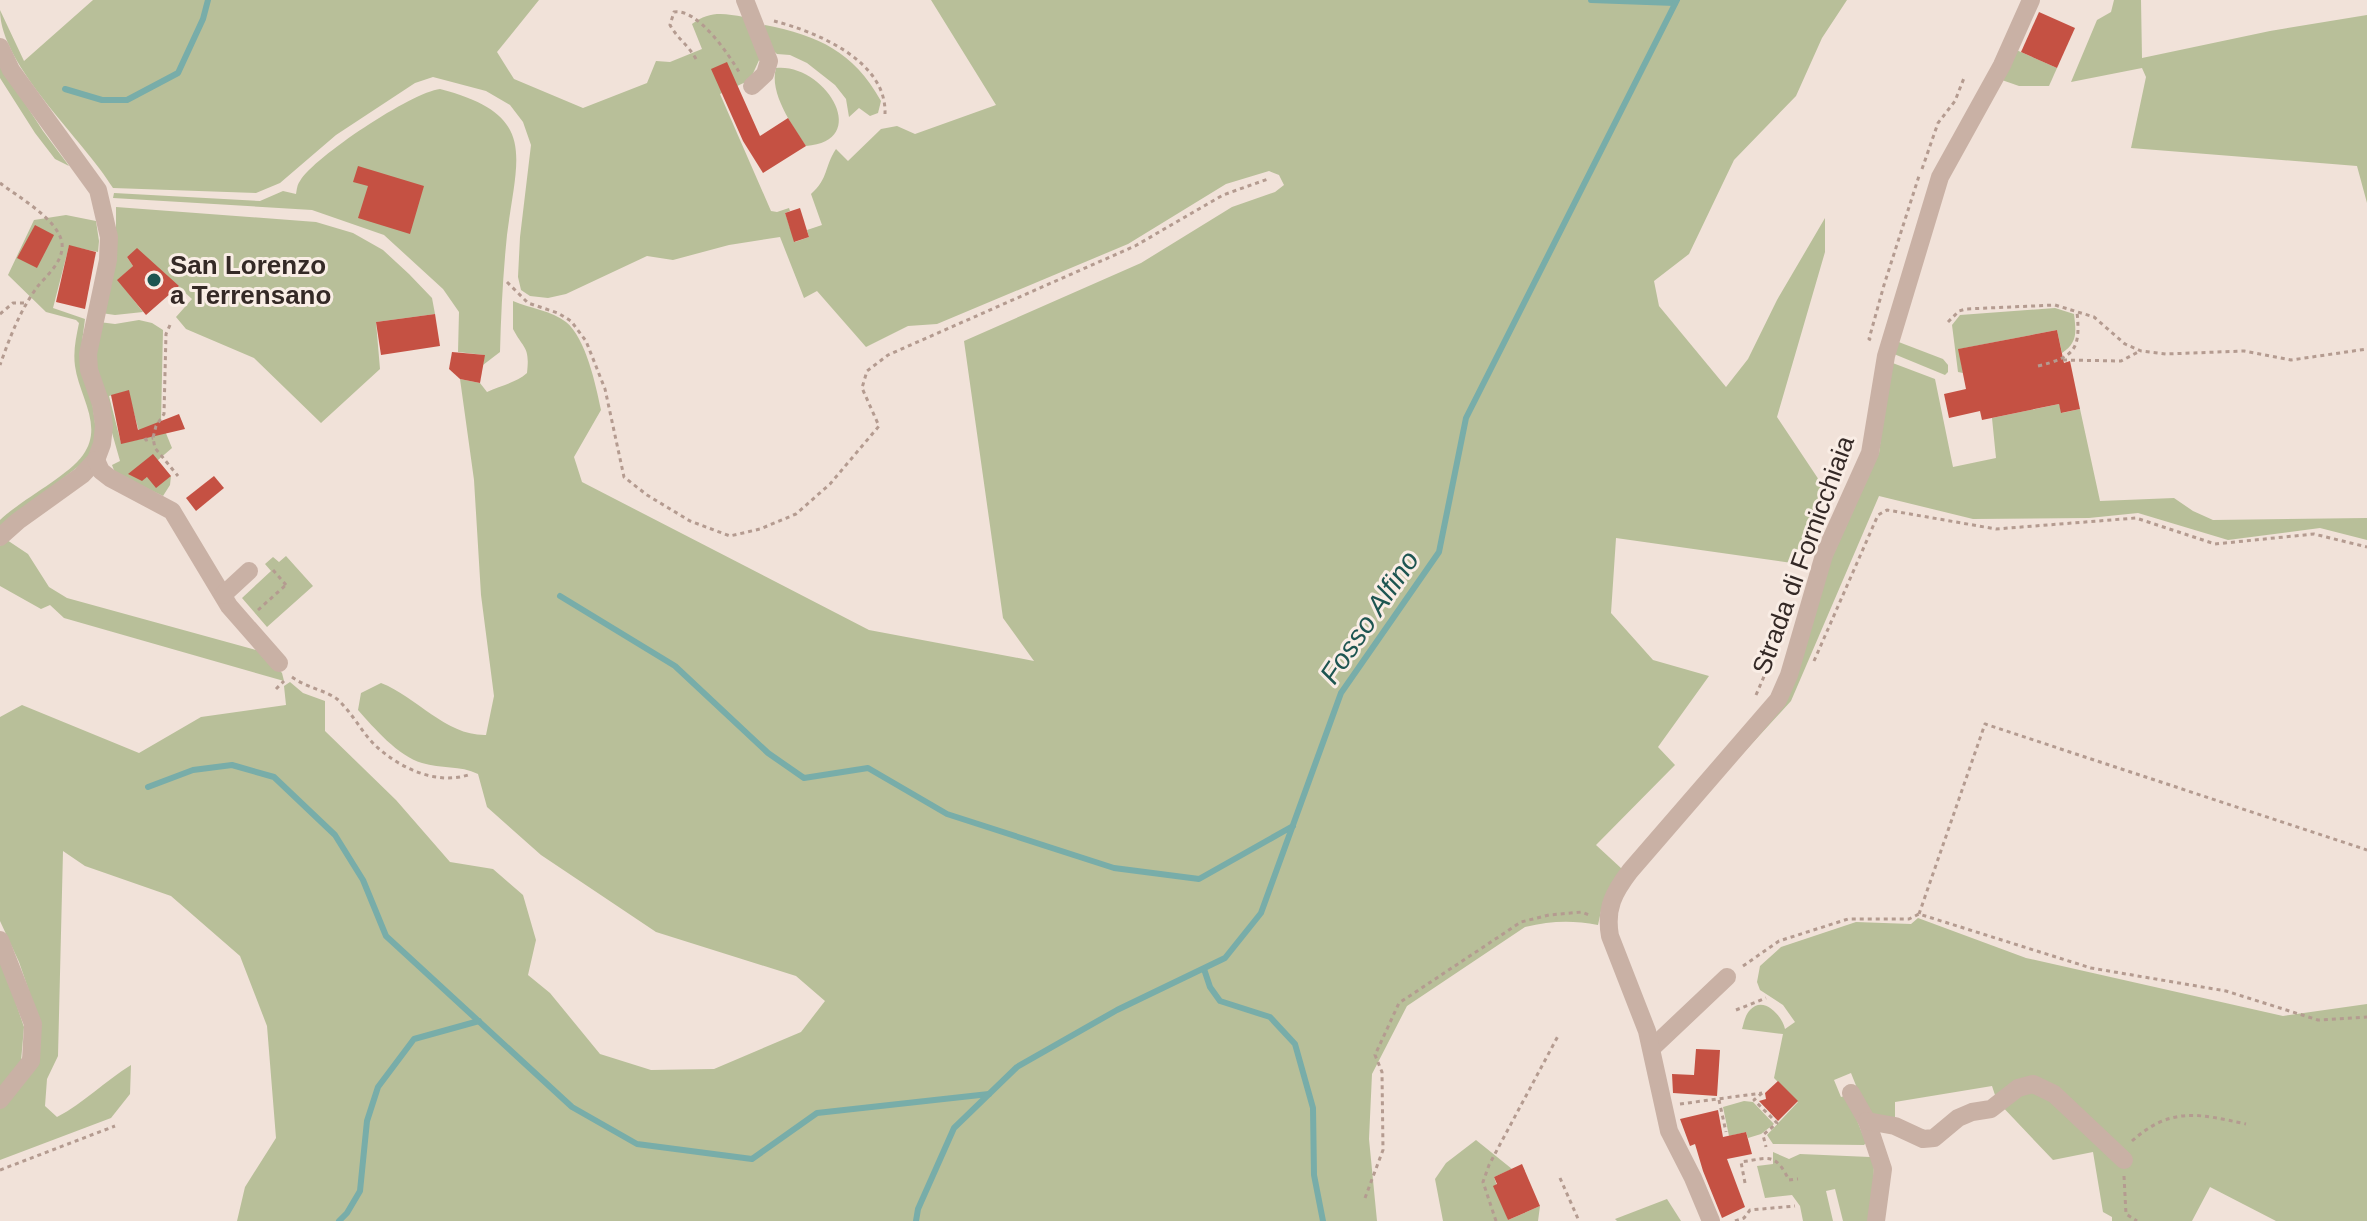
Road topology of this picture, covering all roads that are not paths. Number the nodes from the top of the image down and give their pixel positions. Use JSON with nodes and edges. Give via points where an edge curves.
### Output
{"nodes":[{"id":1,"x":2031,"y":0,"type":"edge"},
{"id":2,"x":748,"y":8,"type":"edge"},
{"id":3,"x":0,"y":47,"type":"edge"},
{"id":4,"x":752,"y":86,"type":"road end"},
{"id":5,"x":96,"y":460,"type":"junction"},
{"id":6,"x":0,"y":537,"type":"edge"},
{"id":7,"x":249,"y":571,"type":"dead end"},
{"id":8,"x":223,"y":595,"type":"junction"},
{"id":9,"x":279,"y":663,"type":"road end"},
{"id":10,"x":0,"y":940,"type":"edge"},
{"id":11,"x":1727,"y":977,"type":"road end"},
{"id":12,"x":1652,"y":1048,"type":"junction"},
{"id":13,"x":1851,"y":1093,"type":"dead end"},
{"id":14,"x":0,"y":1100,"type":"edge"},
{"id":15,"x":1867,"y":1121,"type":"junction"},
{"id":16,"x":2121,"y":1157,"type":"road end"},
{"id":17,"x":1711,"y":1221,"type":"edge"},
{"id":18,"x":1876,"y":1221,"type":"edge"}],
"edges":[{"from":1,"to":12,"type":"street","name":"Strada di Fornicchiaia","via":[[1940,177],[1886,356],[1870,453],[1824,555],[1778,700],[1630,871],[1609,905],[1607,922]]},
{"from":2,"to":4,"type":"street","via":[[769,61],[765,74]]},
{"from":3,"to":5,"type":"street","via":[[98,190],[105,216],[108,260],[88,354],[104,426]]},
{"from":5,"to":6,"type":"street"},
{"from":5,"to":8,"type":"street","via":[[110,478],[172,511]]},
{"from":7,"to":8,"type":"street"},
{"from":8,"to":9,"type":"street"},
{"from":10,"to":14,"type":"street","via":[[33,1024],[31,1061]]},
{"from":11,"to":12,"type":"street"},
{"from":12,"to":17,"type":"street","via":[[1669,1131]]},
{"from":13,"to":15,"type":"street"},
{"from":15,"to":16,"type":"street","via":[[1934,1138],[1958,1118],[1991,1109],[2018,1088],[2033,1084],[2054,1094]]},
{"from":15,"to":18,"type":"street","via":[[1883,1169]]}]}
